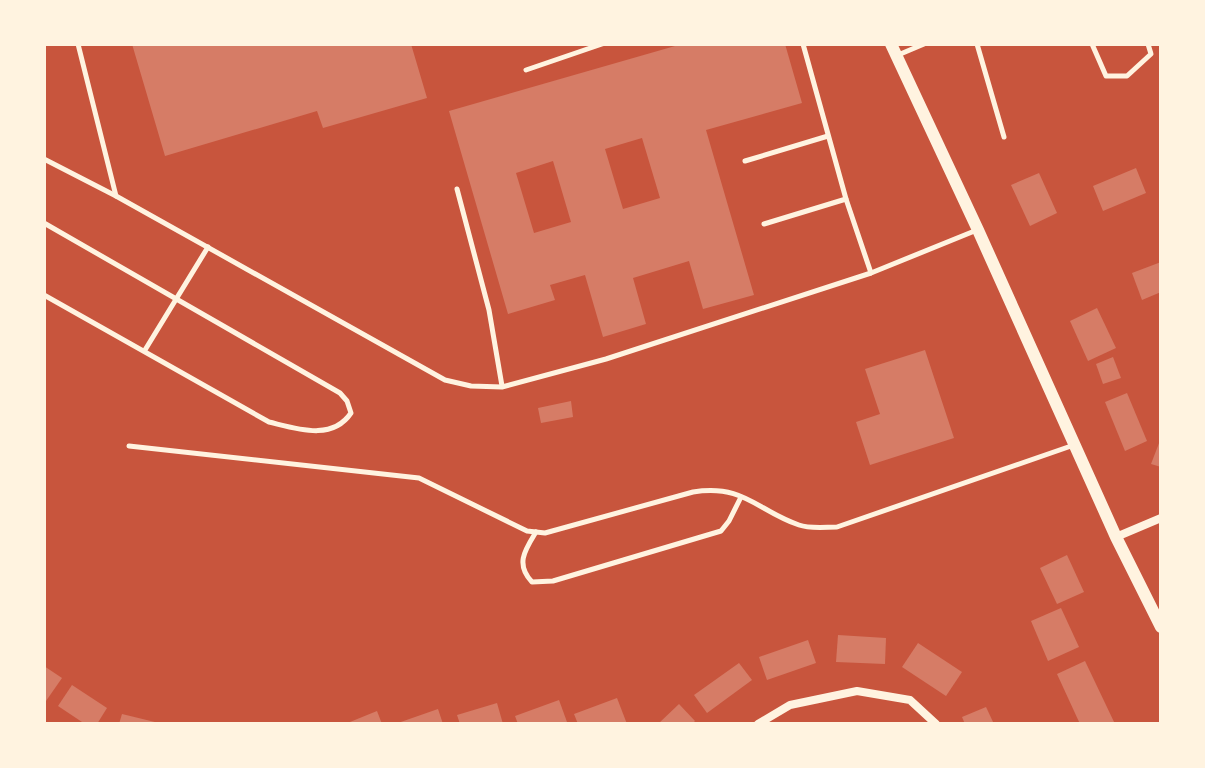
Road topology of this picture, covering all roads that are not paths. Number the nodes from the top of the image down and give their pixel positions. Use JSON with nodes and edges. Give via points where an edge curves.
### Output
{"nodes":[{"id":1,"x":78,"y":44,"type":"edge"},
{"id":2,"x":602,"y":44,"type":"edge"},
{"id":3,"x":803,"y":44,"type":"edge"},
{"id":4,"x":924,"y":44,"type":"edge"},
{"id":5,"x":977,"y":44,"type":"edge"},
{"id":6,"x":1092,"y":44,"type":"edge"},
{"id":7,"x":1148,"y":44,"type":"edge"},
{"id":8,"x":894,"y":50,"type":"edge"},
{"id":9,"x":526,"y":70,"type":"dead end"},
{"id":10,"x":829,"y":136,"type":"junction"},
{"id":11,"x":1004,"y":137,"type":"dead end"},
{"id":12,"x":44,"y":159,"type":"edge"},
{"id":13,"x":745,"y":161,"type":"dead end"},
{"id":14,"x":457,"y":189,"type":"dead end"},
{"id":15,"x":116,"y":196,"type":"junction"},
{"id":16,"x":846,"y":199,"type":"junction"},
{"id":17,"x":44,"y":223,"type":"edge"},
{"id":18,"x":764,"y":224,"type":"dead end"},
{"id":19,"x":978,"y":230,"type":"junction"},
{"id":20,"x":208,"y":247,"type":"junction"},
{"id":21,"x":871,"y":273,"type":"junction"},
{"id":22,"x":44,"y":295,"type":"edge"},
{"id":23,"x":177,"y":298,"type":"junction"},
{"id":24,"x":145,"y":350,"type":"junction"},
{"id":25,"x":502,"y":387,"type":"junction"},
{"id":26,"x":1075,"y":444,"type":"junction"},
{"id":27,"x":129,"y":446,"type":"dead end"},
{"id":28,"x":741,"y":497,"type":"junction"},
{"id":29,"x":1161,"y":518,"type":"edge"},
{"id":30,"x":536,"y":532,"type":"junction"},
{"id":31,"x":1116,"y":537,"type":"junction"},
{"id":32,"x":1161,"y":627,"type":"edge"},
{"id":33,"x":758,"y":724,"type":"edge"},
{"id":34,"x":936,"y":724,"type":"edge"}],
"edges":[{"from":1,"to":15,"type":"lane"},
{"from":2,"to":9,"type":"lane"},
{"from":3,"to":10,"type":"lane"},
{"from":4,"to":8,"type":"lane"},
{"from":5,"to":11,"type":"lane"},
{"from":6,"to":7,"type":"lane","via":[[1106,76],[1127,76],[1151,54]]},
{"from":8,"to":19,"type":"street"},
{"from":10,"to":13,"type":"lane"},
{"from":10,"to":16,"type":"lane"},
{"from":12,"to":15,"type":"lane"},
{"from":14,"to":25,"type":"lane","via":[[489,310]]},
{"from":15,"to":20,"type":"lane"},
{"from":16,"to":18,"type":"lane"},
{"from":16,"to":21,"type":"lane"},
{"from":17,"to":23,"type":"lane"},
{"from":19,"to":21,"type":"lane"},
{"from":19,"to":26,"type":"street"},
{"from":20,"to":23,"type":"lane"},
{"from":20,"to":25,"type":"lane","via":[[445,380]]},
{"from":21,"to":25,"type":"lane"},
{"from":22,"to":24,"type":"lane"},
{"from":23,"to":24,"type":"lane"},
{"from":23,"to":24,"type":"lane","via":[[340,393],[351,413],[333,430],[307,431],[269,422]]},
{"from":26,"to":28,"type":"lane","via":[[837,527],[802,527]]},
{"from":26,"to":31,"type":"street"},
{"from":27,"to":30,"type":"lane","via":[[419,478]]},
{"from":28,"to":30,"type":"lane","via":[[715,489],[693,492]]},
{"from":28,"to":30,"type":"lane","via":[[721,531],[553,581],[532,582],[524,574],[522,554]]},
{"from":29,"to":31,"type":"street"},
{"from":31,"to":32,"type":"street"},
{"from":33,"to":34,"type":"street","via":[[790,705],[857,691],[910,700]]}]}
